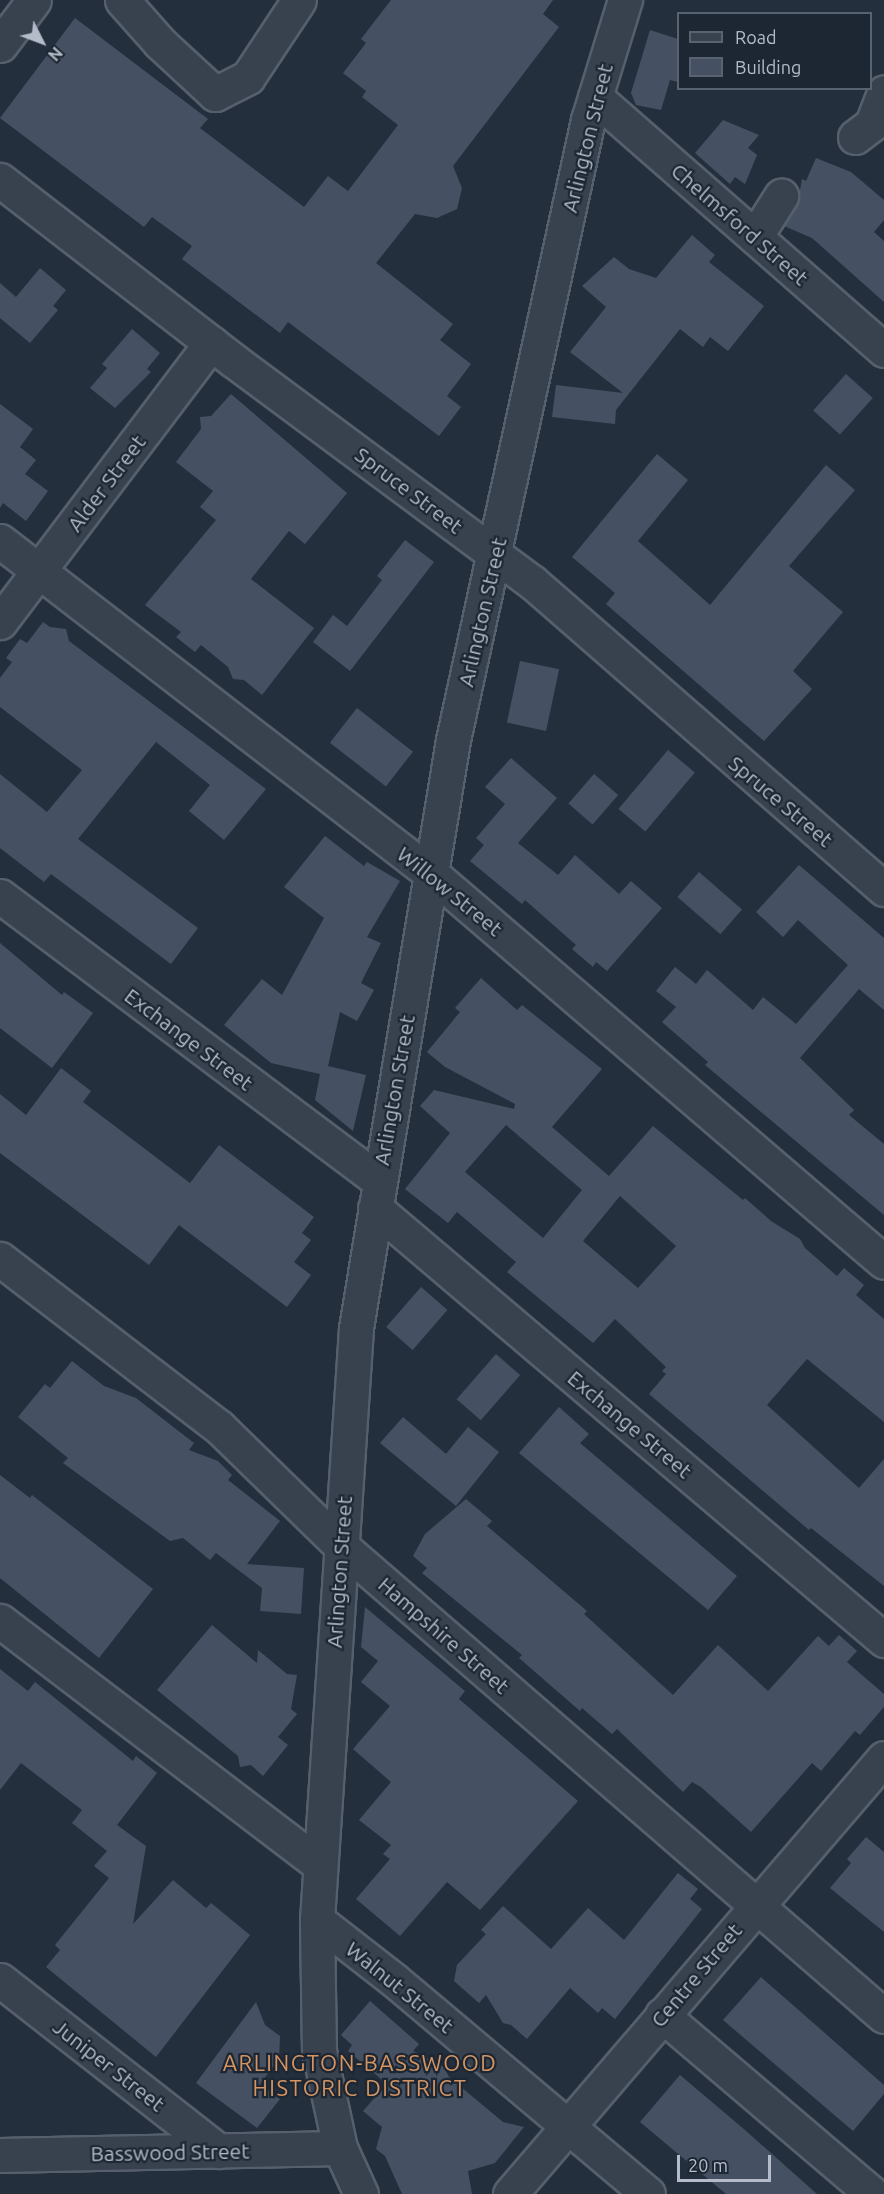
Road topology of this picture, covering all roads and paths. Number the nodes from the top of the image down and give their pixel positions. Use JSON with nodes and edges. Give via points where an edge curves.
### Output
{"nodes":[{"id":1,"x":34,"y":0,"type":"edge"},
{"id":2,"x":122,"y":0,"type":"edge"},
{"id":3,"x":299,"y":0,"type":"edge"},
{"id":4,"x":625,"y":0,"type":"edge"},
{"id":5,"x":0,"y":45,"type":"edge"},
{"id":6,"x":884,"y":92,"type":"edge"},
{"id":7,"x":595,"y":97,"type":"junction"},
{"id":8,"x":855,"y":137,"type":"dead end"},
{"id":9,"x":0,"y":180,"type":"edge"},
{"id":10,"x":781,"y":196,"type":"dead end"},
{"id":11,"x":755,"y":237,"type":"junction"},
{"id":12,"x":211,"y":343,"type":"junction"},
{"id":13,"x":884,"y":350,"type":"edge"},
{"id":14,"x":0,"y":541,"type":"edge"},
{"id":15,"x":495,"y":554,"type":"junction"},
{"id":16,"x":40,"y":571,"type":"junction"},
{"id":17,"x":0,"y":622,"type":"edge"},
{"id":18,"x":434,"y":875,"type":"junction"},
{"id":19,"x":884,"y":889,"type":"edge"},
{"id":20,"x":0,"y":896,"type":"edge"},
{"id":21,"x":377,"y":1194,"type":"junction"},
{"id":22,"x":0,"y":1259,"type":"edge"},
{"id":23,"x":884,"y":1262,"type":"edge"},
{"id":24,"x":340,"y":1545,"type":"junction"},
{"id":25,"x":0,"y":1621,"type":"edge"},
{"id":26,"x":884,"y":1640,"type":"edge"},
{"id":27,"x":884,"y":1758,"type":"edge"},
{"id":28,"x":318,"y":1863,"type":"junction"},
{"id":29,"x":755,"y":1904,"type":"junction"},
{"id":30,"x":317,"y":1920,"type":"junction"},
{"id":31,"x":0,"y":1980,"type":"edge"},
{"id":32,"x":662,"y":2015,"type":"junction"},
{"id":33,"x":884,"y":2016,"type":"edge"},
{"id":34,"x":568,"y":2125,"type":"junction"},
{"id":35,"x":340,"y":2148,"type":"junction"},
{"id":36,"x":219,"y":2151,"type":"junction"},
{"id":37,"x":0,"y":2155,"type":"edge"},
{"id":38,"x":361,"y":2194,"type":"edge"},
{"id":39,"x":510,"y":2194,"type":"edge"},
{"id":40,"x":648,"y":2194,"type":"edge"},
{"id":41,"x":872,"y":2194,"type":"edge"}],
"edges":[{"from":1,"to":5,"type":"street"},
{"from":2,"to":3,"type":"street","via":[[160,43],[215,94],[249,77]]},
{"from":4,"to":7,"type":"street","name":"Arlington Street"},
{"from":6,"to":8,"type":"street","via":[[872,124]]},
{"from":7,"to":11,"type":"street","name":"Chelmsford Street"},
{"from":7,"to":15,"type":"street","name":"Arlington Street","via":[[536,348]]},
{"from":9,"to":12,"type":"street","name":"Spruce Street"},
{"from":10,"to":11,"type":"street"},
{"from":11,"to":13,"type":"street","name":"Chelmsford Street"},
{"from":12,"to":15,"type":"street","name":"Spruce Street"},
{"from":12,"to":16,"type":"street","name":"Alder Street"},
{"from":14,"to":16,"type":"street","name":"Willow Street"},
{"from":15,"to":18,"type":"street","name":"Arlington Street","via":[[453,740]]},
{"from":15,"to":19,"type":"street","name":"Spruce Street"},
{"from":16,"to":17,"type":"street","name":"Alder Street"},
{"from":16,"to":18,"type":"street","name":"Willow Street"},
{"from":18,"to":21,"type":"street","name":"Arlington Street"},
{"from":18,"to":23,"type":"street","name":"Willow Street"},
{"from":20,"to":21,"type":"street","name":"Exchange Street"},
{"from":21,"to":24,"type":"street","name":"Arlington Street","via":[[356,1328]]},
{"from":21,"to":26,"type":"street","name":"Exchange Street"},
{"from":22,"to":24,"type":"street","name":"Hampshire Street","via":[[219,1426]]},
{"from":24,"to":28,"type":"street","name":"Arlington Street"},
{"from":24,"to":29,"type":"street","name":"Hampshire Street"},
{"from":25,"to":28,"type":"street"},
{"from":27,"to":29,"type":"street","name":"Centre Street"},
{"from":28,"to":30,"type":"street","name":"Arlington Street"},
{"from":29,"to":32,"type":"street","name":"Centre Street"},
{"from":29,"to":33,"type":"street","name":"Hampshire Street"},
{"from":30,"to":34,"type":"street","name":"Walnut Street"},
{"from":30,"to":35,"type":"street","name":"Arlington Street","via":[[319,2051]]},
{"from":31,"to":36,"type":"street","name":"Juniper Street"},
{"from":32,"to":34,"type":"street","name":"Centre Street"},
{"from":32,"to":41,"type":"street"},
{"from":34,"to":39,"type":"street","name":"Centre Street"},
{"from":34,"to":40,"type":"street","name":"Walnut Street"},
{"from":35,"to":36,"type":"street","name":"Basswood Street"},
{"from":35,"to":38,"type":"street","name":"Arlington Street"},
{"from":36,"to":37,"type":"street","name":"Basswood Street"}]}
